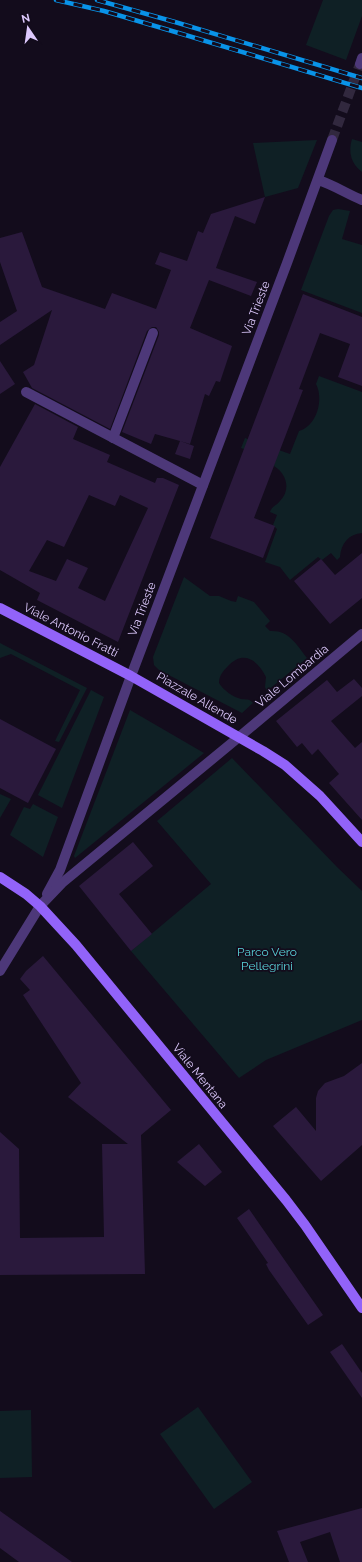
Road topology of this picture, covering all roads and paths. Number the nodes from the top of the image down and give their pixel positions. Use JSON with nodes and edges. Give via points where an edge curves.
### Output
{"nodes":[{"id":1,"x":332,"y":140,"type":"tunnel mouth"},
{"id":2,"x":318,"y":180,"type":"junction"},
{"id":3,"x":362,"y":200,"type":"edge"},
{"id":4,"x":153,"y":333,"type":"dead end"},
{"id":5,"x":26,"y":392,"type":"dead end"},
{"id":6,"x":113,"y":438,"type":"junction"},
{"id":7,"x":202,"y":485,"type":"junction"},
{"id":8,"x":0,"y":608,"type":"edge"},
{"id":9,"x":362,"y":634,"type":"edge"},
{"id":10,"x":131,"y":676,"type":"junction"},
{"id":11,"x":239,"y":737,"type":"junction"},
{"id":12,"x":362,"y":842,"type":"edge"},
{"id":13,"x":0,"y":877,"type":"edge"},
{"id":14,"x":40,"y":906,"type":"junction"},
{"id":15,"x":0,"y":971,"type":"edge"},
{"id":16,"x":362,"y":1308,"type":"edge"}],
"edges":[{"from":1,"to":2,"type":"street","name":"Via Trieste"},
{"from":2,"to":3,"type":"street"},
{"from":2,"to":7,"type":"street","name":"Via Trieste"},
{"from":4,"to":6,"type":"street"},
{"from":5,"to":6,"type":"street"},
{"from":6,"to":7,"type":"street"},
{"from":7,"to":10,"type":"street","name":"Via Trieste"},
{"from":8,"to":10,"type":"main road","name":"Viale Antonio Fratti"},
{"from":9,"to":11,"type":"street","name":"Viale Lombardia"},
{"from":10,"to":11,"type":"main road","name":"Piazzale Allende"},
{"from":10,"to":14,"type":"street","via":[[60,870]]},
{"from":11,"to":12,"type":"main road","via":[[285,765],[303,780],[335,810]]},
{"from":11,"to":14,"type":"street","name":"Piazzale Allende","via":[[62,883]]},
{"from":13,"to":14,"type":"main road","name":"Viale Mentana"},
{"from":14,"to":15,"type":"street"},
{"from":14,"to":16,"type":"main road","name":"Viale Mentana","via":[[76,945],[286,1200]]}]}
